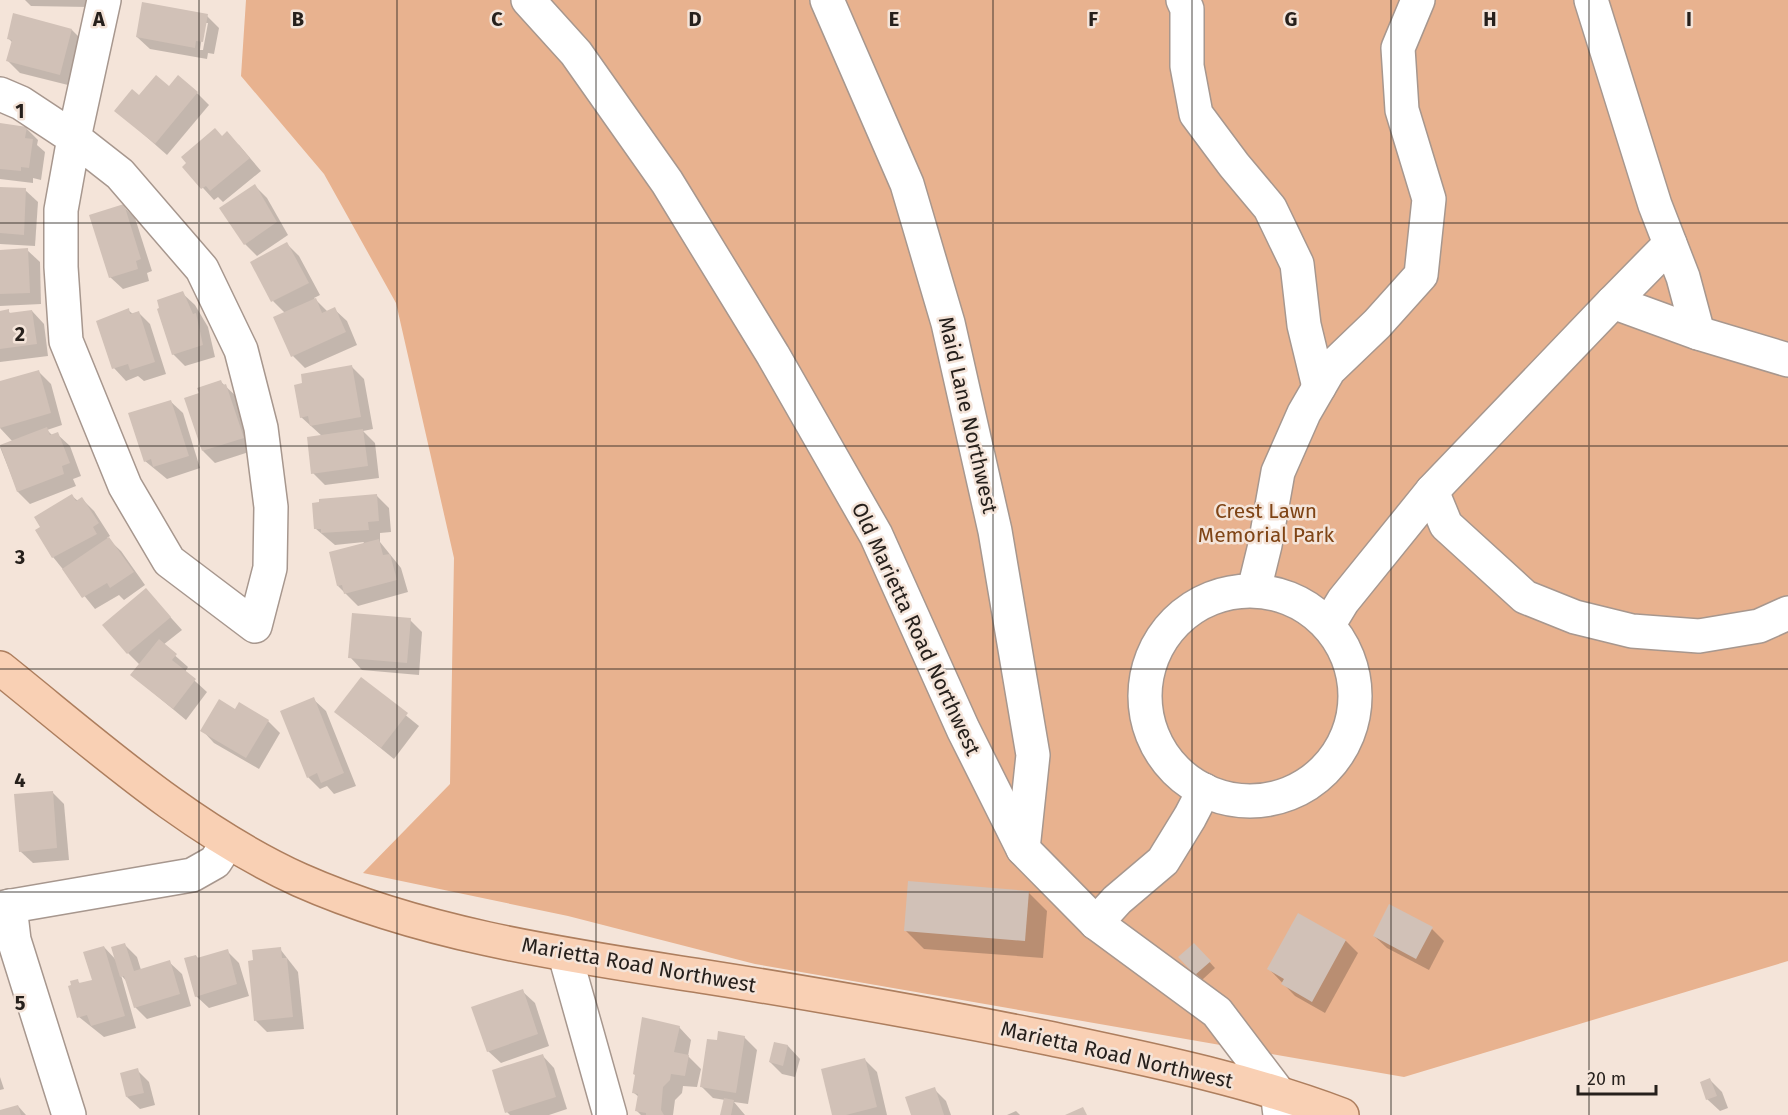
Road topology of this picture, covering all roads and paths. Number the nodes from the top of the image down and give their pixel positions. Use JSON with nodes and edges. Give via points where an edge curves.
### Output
{"nodes":[{"id":1,"x":104,"y":0,"type":"edge"},
{"id":2,"x":528,"y":0,"type":"edge"},
{"id":3,"x":827,"y":0,"type":"edge"},
{"id":4,"x":1183,"y":0,"type":"edge"},
{"id":5,"x":1418,"y":0,"type":"edge"},
{"id":6,"x":1591,"y":0,"type":"edge"},
{"id":7,"x":0,"y":94,"type":"edge"},
{"id":8,"x":74,"y":138,"type":"junction"},
{"id":9,"x":1670,"y":244,"type":"junction"},
{"id":10,"x":1613,"y":302,"type":"junction"},
{"id":11,"x":1698,"y":333,"type":"junction"},
{"id":12,"x":1788,"y":360,"type":"edge"},
{"id":13,"x":1319,"y":387,"type":"junction"},
{"id":14,"x":1432,"y":491,"type":"junction"},
{"id":15,"x":1254,"y":590,"type":"junction"},
{"id":16,"x":1788,"y":613,"type":"edge"},
{"id":17,"x":1329,"y":624,"type":"junction"},
{"id":18,"x":0,"y":668,"type":"edge"},
{"id":19,"x":1204,"y":790,"type":"junction"},
{"id":20,"x":228,"y":842,"type":"junction"},
{"id":21,"x":1023,"y":849,"type":"junction"},
{"id":22,"x":5,"y":907,"type":"edge"},
{"id":23,"x":1096,"y":923,"type":"junction"},
{"id":24,"x":565,"y":955,"type":"junction"},
{"id":25,"x":1278,"y":1103,"type":"edge"},
{"id":26,"x":69,"y":1115,"type":"edge"},
{"id":27,"x":610,"y":1115,"type":"edge"},
{"id":28,"x":1342,"y":1115,"type":"edge"}],
"edges":[{"from":1,"to":8,"type":"street"},
{"from":2,"to":21,"type":"street","name":"Old Marietta Road Northwest","via":[[576,53],[667,182],[773,355],[876,535],[963,729]]},
{"from":3,"to":21,"type":"street","name":"Maid Lane Northwest","via":[[907,184],[951,334],[995,531],[1033,755]]},
{"from":4,"to":13,"type":"street","via":[[1187,9],[1187,66],[1196,114],[1270,208],[1297,264],[1304,325]]},
{"from":5,"to":13,"type":"street","via":[[1398,48],[1402,110],[1429,199],[1420,275],[1329,370]]},
{"from":6,"to":9,"type":"street"},
{"from":7,"to":8,"type":"street"},
{"from":8,"to":8,"type":"street","via":[[120,174],[202,269],[241,350],[261,428],[271,507],[270,568],[255,626],[169,561],[125,486],[66,341],[60,267],[61,210]]},
{"from":9,"to":10,"type":"street"},
{"from":9,"to":11,"type":"street"},
{"from":10,"to":11,"type":"street"},
{"from":10,"to":14,"type":"street"},
{"from":11,"to":12,"type":"street"},
{"from":13,"to":15,"type":"street","via":[[1278,472]]},
{"from":14,"to":16,"type":"street","via":[[1446,525],[1525,597],[1575,617],[1632,631],[1699,636],[1760,626]]},
{"from":14,"to":17,"type":"street","via":[[1343,601]]},
{"from":15,"to":17,"type":"street","via":[[1286,596]]},
{"from":15,"to":19,"type":"street","via":[[1209,598],[1178,618],[1164,633],[1148,667],[1144,690],[1148,726],[1161,754],[1192,785]]},
{"from":17,"to":19,"type":"street","via":[[1355,672],[1355,683],[1353,726],[1324,773],[1278,799],[1232,801]]},
{"from":18,"to":20,"type":"main road","name":"Marietta Road Northwest","via":[[163,798]]},
{"from":19,"to":23,"type":"street","via":[[1163,861]]},
{"from":20,"to":22,"type":"street","via":[[215,862],[192,875]]},
{"from":20,"to":24,"type":"main road","name":"Marietta Road Northwest","via":[[301,880],[378,909]]},
{"from":21,"to":23,"type":"street","name":"Old Marietta Road Northwest"},
{"from":22,"to":26,"type":"street"},
{"from":23,"to":25,"type":"street","name":"Old Marietta Road Northwest","via":[[1217,1012]]},
{"from":24,"to":25,"type":"main road","name":"Marietta Road Northwest","via":[[885,1005],[1100,1049]]},
{"from":24,"to":27,"type":"street"},
{"from":25,"to":28,"type":"main road","name":"Marietta Road Northwest"}]}
